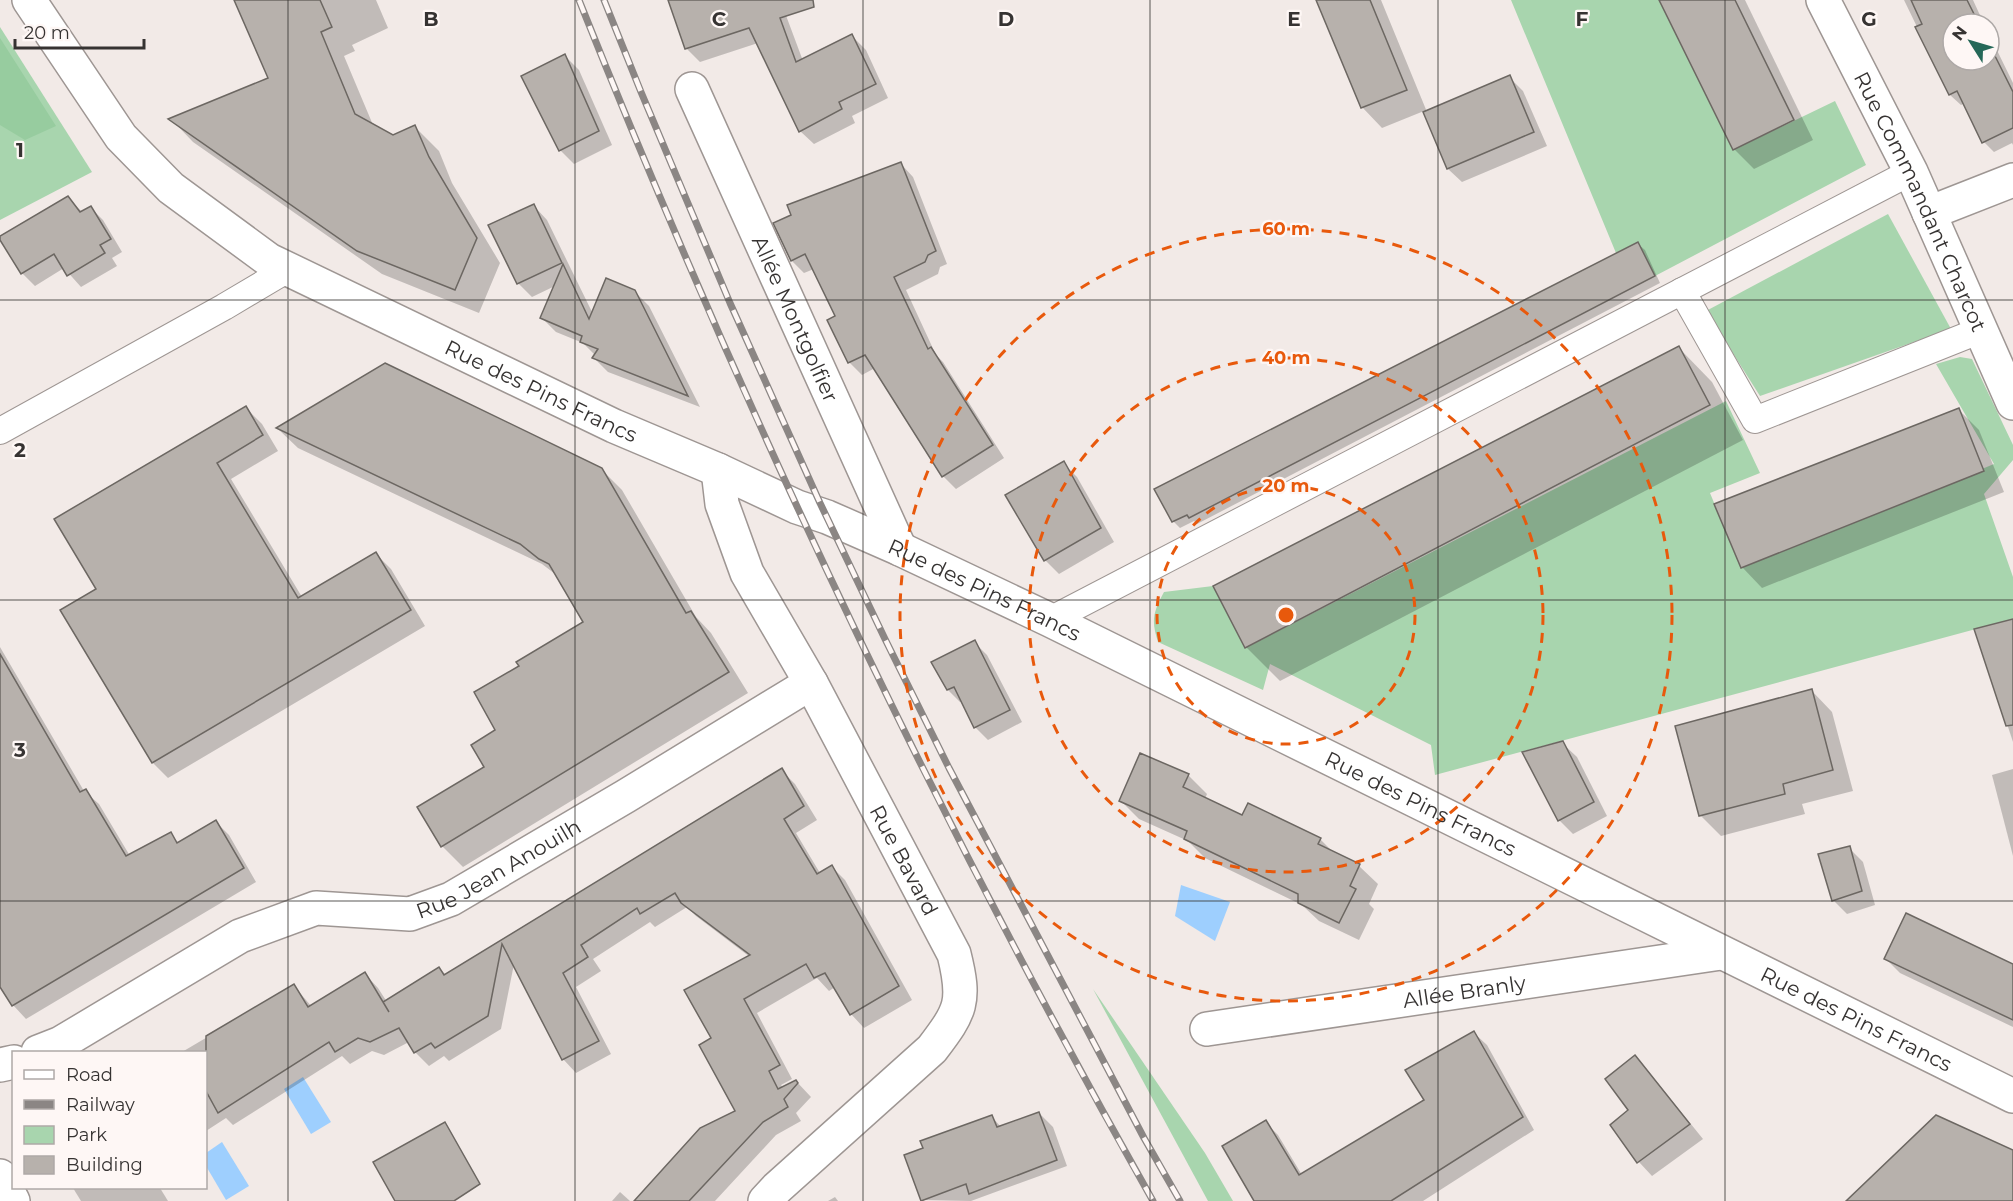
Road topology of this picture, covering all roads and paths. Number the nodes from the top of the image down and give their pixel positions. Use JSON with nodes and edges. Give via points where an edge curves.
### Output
{"nodes":[{"id":1,"x":29,"y":0,"type":"edge"},
{"id":2,"x":1823,"y":0,"type":"edge"},
{"id":3,"x":692,"y":89,"type":"dead end"},
{"id":4,"x":1911,"y":172,"type":"junction"},
{"id":5,"x":2013,"y":180,"type":"edge"},
{"id":6,"x":1929,"y":213,"type":"junction"},
{"id":7,"x":288,"y":269,"type":"junction"},
{"id":8,"x":1682,"y":291,"type":"junction"},
{"id":9,"x":1981,"y":330,"type":"junction"},
{"id":10,"x":2013,"y":403,"type":"edge"},
{"id":11,"x":0,"y":430,"type":"edge"},
{"id":12,"x":718,"y":470,"type":"junction"},
{"id":13,"x":900,"y":549,"type":"junction"},
{"id":14,"x":1050,"y":620,"type":"junction"},
{"id":15,"x":811,"y":683,"type":"junction"},
{"id":16,"x":1721,"y":952,"type":"junction"},
{"id":17,"x":1207,"y":1029,"type":"dead end"},
{"id":18,"x":43,"y":1051,"type":"edge"},
{"id":19,"x":2013,"y":1096,"type":"edge"},
{"id":20,"x":0,"y":1176,"type":"edge"},
{"id":21,"x":13,"y":1201,"type":"edge"},
{"id":22,"x":765,"y":1201,"type":"edge"}],
"edges":[{"from":1,"to":7,"type":"street","name":"Rue des Pins Francs","via":[[121,137],[171,188],[269,260]]},
{"from":2,"to":4,"type":"street","name":"Rue Commandant Charcot"},
{"from":3,"to":13,"type":"street","name":"Allée Montgolfier"},
{"from":4,"to":6,"type":"street","name":"Rue Commandant Charcot"},
{"from":4,"to":8,"type":"lane"},
{"from":5,"to":6,"type":"street"},
{"from":6,"to":9,"type":"street","name":"Rue Commandant Charcot"},
{"from":7,"to":11,"type":"lane"},
{"from":7,"to":12,"type":"street","name":"Rue des Pins Francs","via":[[614,426]]},
{"from":8,"to":9,"type":"lane","via":[[1755,420]]},
{"from":8,"to":14,"type":"lane"},
{"from":9,"to":10,"type":"street","name":"Rue Commandant Charcot"},
{"from":12,"to":13,"type":"street","name":"Rue des Pins Francs"},
{"from":12,"to":15,"type":"street","name":"Rue Bavard","via":[[722,504],[747,573]]},
{"from":13,"to":14,"type":"street","name":"Rue des Pins Francs"},
{"from":14,"to":16,"type":"street","name":"Rue des Pins Francs"},
{"from":15,"to":18,"type":"street","name":"Rue Jean Anouilh","via":[[451,899],[410,914],[316,908],[240,936]]},
{"from":15,"to":22,"type":"street","name":"Rue Bavard","via":[[954,954],[961,980],[960,1003],[949,1027],[932,1049]]},
{"from":16,"to":17,"type":"street","name":"Allée Branly"},
{"from":16,"to":19,"type":"street","name":"Rue des Pins Francs"},
{"from":20,"to":21,"type":"street"}]}
